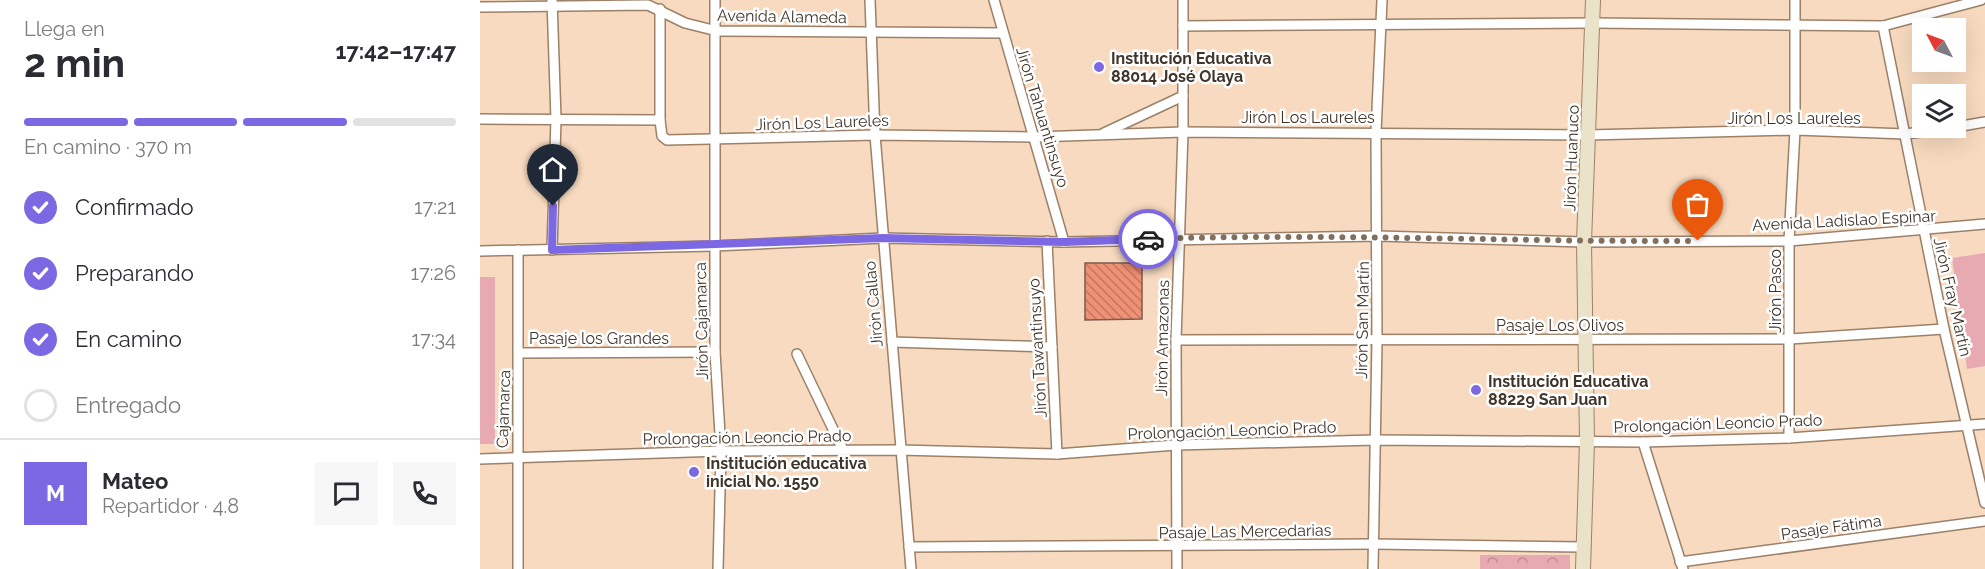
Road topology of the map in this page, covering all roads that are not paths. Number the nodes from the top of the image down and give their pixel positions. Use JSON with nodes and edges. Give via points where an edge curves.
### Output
{"nodes":[{"id":1,"x":715,"y":0,"type":"edge"},
{"id":2,"x":870,"y":0,"type":"edge"},
{"id":3,"x":994,"y":0,"type":"edge"},
{"id":4,"x":1183,"y":0,"type":"edge"},
{"id":5,"x":1382,"y":0,"type":"edge"},
{"id":6,"x":1593,"y":0,"type":"edge"},
{"id":7,"x":1795,"y":0,"type":"edge"},
{"id":8,"x":1981,"y":0,"type":"edge"},
{"id":9,"x":552,"y":3,"type":"edge"},
{"id":10,"x":480,"y":7,"type":"edge"},
{"id":11,"x":660,"y":9,"type":"junction"},
{"id":12,"x":1594,"y":23,"type":"junction"},
{"id":13,"x":1183,"y":26,"type":"junction"},
{"id":14,"x":1883,"y":26,"type":"junction"},
{"id":15,"x":1383,"y":27,"type":"junction"},
{"id":16,"x":1795,"y":27,"type":"junction"},
{"id":17,"x":717,"y":31,"type":"junction"},
{"id":18,"x":872,"y":33,"type":"junction"},
{"id":19,"x":1002,"y":33,"type":"junction"},
{"id":20,"x":1183,"y":96,"type":"junction"},
{"id":21,"x":480,"y":119,"type":"edge"},
{"id":22,"x":556,"y":119,"type":"junction"},
{"id":23,"x":660,"y":120,"type":"junction"},
{"id":24,"x":1985,"y":122,"type":"edge"},
{"id":25,"x":1966,"y":125,"type":"edge"},
{"id":26,"x":1795,"y":130,"type":"junction"},
{"id":27,"x":1183,"y":132,"type":"junction"},
{"id":28,"x":1376,"y":132,"type":"junction"},
{"id":29,"x":1912,"y":133,"type":"edge"},
{"id":30,"x":1906,"y":134,"type":"junction"},
{"id":31,"x":875,"y":135,"type":"junction"},
{"id":32,"x":1099,"y":135,"type":"junction"},
{"id":33,"x":1588,"y":135,"type":"junction"},
{"id":34,"x":1035,"y":138,"type":"junction"},
{"id":35,"x":716,"y":140,"type":"junction"},
{"id":36,"x":1985,"y":224,"type":"edge"},
{"id":37,"x":1923,"y":231,"type":"junction"},
{"id":38,"x":1378,"y":236,"type":"junction"},
{"id":39,"x":883,"y":238,"type":"junction"},
{"id":40,"x":1179,"y":238,"type":"junction"},
{"id":41,"x":1047,"y":241,"type":"junction"},
{"id":42,"x":1789,"y":241,"type":"junction"},
{"id":43,"x":1064,"y":242,"type":"junction"},
{"id":44,"x":1584,"y":242,"type":"junction"},
{"id":45,"x":714,"y":246,"type":"junction"},
{"id":46,"x":518,"y":250,"type":"junction"},
{"id":47,"x":552,"y":250,"type":"junction"},
{"id":48,"x":480,"y":251,"type":"edge"},
{"id":49,"x":1944,"y":329,"type":"junction"},
{"id":50,"x":1790,"y":339,"type":"junction"},
{"id":51,"x":1176,"y":340,"type":"junction"},
{"id":52,"x":1377,"y":340,"type":"junction"},
{"id":53,"x":1586,"y":340,"type":"junction"},
{"id":54,"x":892,"y":342,"type":"junction"},
{"id":55,"x":1052,"y":347,"type":"junction"},
{"id":56,"x":715,"y":352,"type":"junction"},
{"id":57,"x":520,"y":353,"type":"junction"},
{"id":58,"x":797,"y":354,"type":"dead end"},
{"id":59,"x":1985,"y":424,"type":"edge"},
{"id":60,"x":1969,"y":426,"type":"junction"},
{"id":61,"x":1789,"y":438,"type":"junction"},
{"id":62,"x":1375,"y":440,"type":"junction"},
{"id":63,"x":1587,"y":441,"type":"junction"},
{"id":64,"x":1643,"y":442,"type":"junction"},
{"id":65,"x":1176,"y":445,"type":"junction"},
{"id":66,"x":843,"y":450,"type":"junction"},
{"id":67,"x":899,"y":450,"type":"junction"},
{"id":68,"x":721,"y":451,"type":"junction"},
{"id":69,"x":1057,"y":453,"type":"junction"},
{"id":70,"x":517,"y":458,"type":"junction"},
{"id":71,"x":480,"y":459,"type":"edge"},
{"id":72,"x":1985,"y":503,"type":"edge"},
{"id":73,"x":1985,"y":521,"type":"edge"},
{"id":74,"x":1374,"y":544,"type":"junction"},
{"id":75,"x":909,"y":547,"type":"junction"},
{"id":76,"x":1177,"y":547,"type":"junction"},
{"id":77,"x":1582,"y":547,"type":"junction"},
{"id":78,"x":1682,"y":566,"type":"edge"},
{"id":79,"x":518,"y":569,"type":"edge"},
{"id":80,"x":718,"y":569,"type":"edge"},
{"id":81,"x":911,"y":569,"type":"edge"},
{"id":82,"x":1178,"y":569,"type":"edge"},
{"id":83,"x":1373,"y":569,"type":"edge"},
{"id":84,"x":1582,"y":569,"type":"edge"}],
"edges":[{"from":1,"to":17,"type":"street","name":"Jirón Cajamarca"},
{"from":2,"to":18,"type":"street","name":"Jirón Callao"},
{"from":3,"to":19,"type":"street","name":"Jirón Tahuantinsuyo"},
{"from":4,"to":13,"type":"street","name":"Jirón Amazonas"},
{"from":5,"to":15,"type":"street","name":"Jirón San Martín"},
{"from":6,"to":12,"type":"main road","name":"Jirón Huanuco"},
{"from":7,"to":16,"type":"street","name":"Jirón Pasco"},
{"from":8,"to":14,"type":"street"},
{"from":9,"to":10,"type":"street","name":"Avenida Alameda"},
{"from":9,"to":11,"type":"street","name":"Avenida Alameda","via":[[648,5]]},
{"from":9,"to":22,"type":"street"},
{"from":11,"to":17,"type":"street","name":"Avenida Alameda","via":[[685,23]]},
{"from":11,"to":23,"type":"street"},
{"from":12,"to":15,"type":"street"},
{"from":12,"to":16,"type":"street"},
{"from":12,"to":33,"type":"main road","name":"Jirón Huanuco"},
{"from":13,"to":15,"type":"street"},
{"from":13,"to":20,"type":"street","name":"Jirón Amazonas"},
{"from":14,"to":16,"type":"street"},
{"from":14,"to":30,"type":"street","name":"Jirón Fray Martín"},
{"from":15,"to":28,"type":"street","name":"Jirón San Martín"},
{"from":16,"to":26,"type":"street","name":"Jirón Pasco"},
{"from":17,"to":18,"type":"street","name":"Avenida Alameda"},
{"from":17,"to":35,"type":"street","name":"Jirón Cajamarca"},
{"from":18,"to":19,"type":"street","name":"Avenida Alameda"},
{"from":18,"to":31,"type":"street","name":"Jirón Callao"},
{"from":19,"to":34,"type":"street","name":"Jirón Tahuantinsuyo"},
{"from":20,"to":27,"type":"street","name":"Jirón Amazonas"},
{"from":20,"to":32,"type":"street"},
{"from":21,"to":22,"type":"street"},
{"from":22,"to":23,"type":"street"},
{"from":22,"to":47,"type":"street"},
{"from":23,"to":35,"type":"street","name":"Jirón Los Laureles","via":[[662,136],[667,140]]},
{"from":24,"to":25,"type":"street"},
{"from":26,"to":30,"type":"street","name":"Jirón Los Laureles"},
{"from":26,"to":33,"type":"street","name":"Jirón Los Laureles"},
{"from":26,"to":42,"type":"street","name":"Jirón Pasco"},
{"from":27,"to":28,"type":"street","name":"Jirón Los Laureles"},
{"from":27,"to":32,"type":"street","name":"Jirón Los Laureles"},
{"from":27,"to":40,"type":"street","name":"Jirón Amazonas"},
{"from":28,"to":33,"type":"street","name":"Jirón Los Laureles"},
{"from":28,"to":38,"type":"street","name":"Jirón San Martín"},
{"from":29,"to":30,"type":"street","name":"Jirón Los Laureles"},
{"from":30,"to":37,"type":"street","name":"Jirón Fray Martín"},
{"from":31,"to":34,"type":"street","name":"Jirón Los Laureles"},
{"from":31,"to":35,"type":"street","name":"Jirón Los Laureles"},
{"from":31,"to":39,"type":"street","name":"Jirón Callao"},
{"from":32,"to":34,"type":"street","name":"Jirón Los Laureles"},
{"from":33,"to":44,"type":"main road","name":"Jirón Huanuco"},
{"from":34,"to":43,"type":"street","name":"Jirón Tahuantinsuyo"},
{"from":35,"to":45,"type":"street","name":"Jirón Cajamarca"},
{"from":36,"to":37,"type":"street","name":"Avenida Ladislao Espinar"},
{"from":37,"to":42,"type":"street","name":"Avenida Ladislao Espinar"},
{"from":37,"to":49,"type":"street","name":"Jirón Fray Martín"},
{"from":38,"to":40,"type":"street","name":"Avenida Ladislao Espinar"},
{"from":38,"to":44,"type":"street","name":"Avenida Ladislao Espinar"},
{"from":38,"to":52,"type":"street","name":"Jirón San Martín"},
{"from":39,"to":41,"type":"street","name":"Avenida Ladislao Espinar"},
{"from":39,"to":45,"type":"street","name":"Avenida Ladislao Espinar"},
{"from":39,"to":54,"type":"street","name":"Jirón Callao"},
{"from":40,"to":43,"type":"street","name":"Avenida Ladislao Espinar"},
{"from":40,"to":51,"type":"street","name":"Jirón Amazonas"},
{"from":41,"to":43,"type":"street","name":"Avenida Ladislao Espinar"},
{"from":41,"to":55,"type":"street","name":"Jirón Tawantinsuyo"},
{"from":42,"to":44,"type":"street","name":"Avenida Ladislao Espinar"},
{"from":42,"to":50,"type":"street","name":"Jirón Pasco"},
{"from":44,"to":53,"type":"main road","name":"Jirón Huanuco"},
{"from":45,"to":47,"type":"street","name":"Avenida Ladislao Espinar"},
{"from":45,"to":56,"type":"street","name":"Jirón Cajamarca"},
{"from":46,"to":47,"type":"street","name":"Avenida Ladislao Espinar"},
{"from":46,"to":48,"type":"street","name":"Avenida Ladislao Espinar"},
{"from":46,"to":57,"type":"street","name":"Cajamarca"},
{"from":49,"to":50,"type":"street","name":"Pasaje Los Olivos"},
{"from":49,"to":60,"type":"street","name":"Jirón Fray Martín"},
{"from":50,"to":53,"type":"street","name":"Pasaje Los Olivos"},
{"from":50,"to":61,"type":"street","name":"Jirón Pasco"},
{"from":51,"to":52,"type":"street","name":"Pasaje Los Olivos"},
{"from":51,"to":65,"type":"street","name":"Jirón Amazonas"},
{"from":52,"to":53,"type":"street","name":"Pasaje Los Olivos"},
{"from":52,"to":62,"type":"street","name":"Jirón San Martín"},
{"from":53,"to":63,"type":"main road","name":"Jirón Huanuco"},
{"from":54,"to":55,"type":"street"},
{"from":54,"to":67,"type":"street","name":"Jirón Callao"},
{"from":55,"to":69,"type":"street","name":"Jirón Tawantinsuyo"},
{"from":56,"to":57,"type":"street","name":"Pasaje los Grandes"},
{"from":56,"to":68,"type":"street","name":"Jirón Cajamarca"},
{"from":57,"to":70,"type":"street","name":"Cajamarca"},
{"from":58,"to":66,"type":"street"},
{"from":59,"to":60,"type":"street","name":"Prolongación Leoncio Prado"},
{"from":60,"to":61,"type":"street","name":"Prolongación Leoncio Prado"},
{"from":60,"to":72,"type":"street","name":"Jirón Fray Martín"},
{"from":61,"to":64,"type":"street","name":"Prolongación Leoncio Prado"},
{"from":62,"to":63,"type":"street","name":"Prolongación Leoncio Prado"},
{"from":62,"to":65,"type":"street","name":"Prolongación Leoncio Prado"},
{"from":62,"to":74,"type":"street","name":"Jirón San Martín"},
{"from":63,"to":64,"type":"street","name":"Prolongación Leoncio Prado"},
{"from":63,"to":77,"type":"main road","name":"Jirón Huanuco"},
{"from":64,"to":78,"type":"street"},
{"from":65,"to":69,"type":"street","name":"Prolongación Leoncio Prado"},
{"from":65,"to":76,"type":"street","name":"Jirón Amazonas"},
{"from":66,"to":67,"type":"street","name":"Prolongación Leoncio Prado"},
{"from":66,"to":68,"type":"street","name":"Prolongación Leoncio Prado"},
{"from":67,"to":69,"type":"street","name":"Prolongación Leoncio Prado"},
{"from":67,"to":75,"type":"street","name":"Jirón Callao"},
{"from":68,"to":70,"type":"street","name":"Prolongación Leoncio Prado"},
{"from":68,"to":80,"type":"street","name":"Jirón Cajamarca"},
{"from":70,"to":71,"type":"street","name":"Prolongación Leoncio Prado"},
{"from":70,"to":79,"type":"street","name":"Cajamarca"},
{"from":73,"to":78,"type":"street","name":"Pasaje Fátima"},
{"from":74,"to":76,"type":"street","name":"Pasaje Las Mercedarias"},
{"from":74,"to":77,"type":"street","name":"Pasaje Las Mercedarias"},
{"from":74,"to":83,"type":"street","name":"Jirón San Martín"},
{"from":75,"to":76,"type":"street","name":"Pasaje Las Mercedarias"},
{"from":75,"to":81,"type":"street","name":"Jirón Callao"},
{"from":76,"to":82,"type":"street","name":"Jirón Amazonas"},
{"from":77,"to":84,"type":"main road","name":"Jirón Huanuco"}]}
